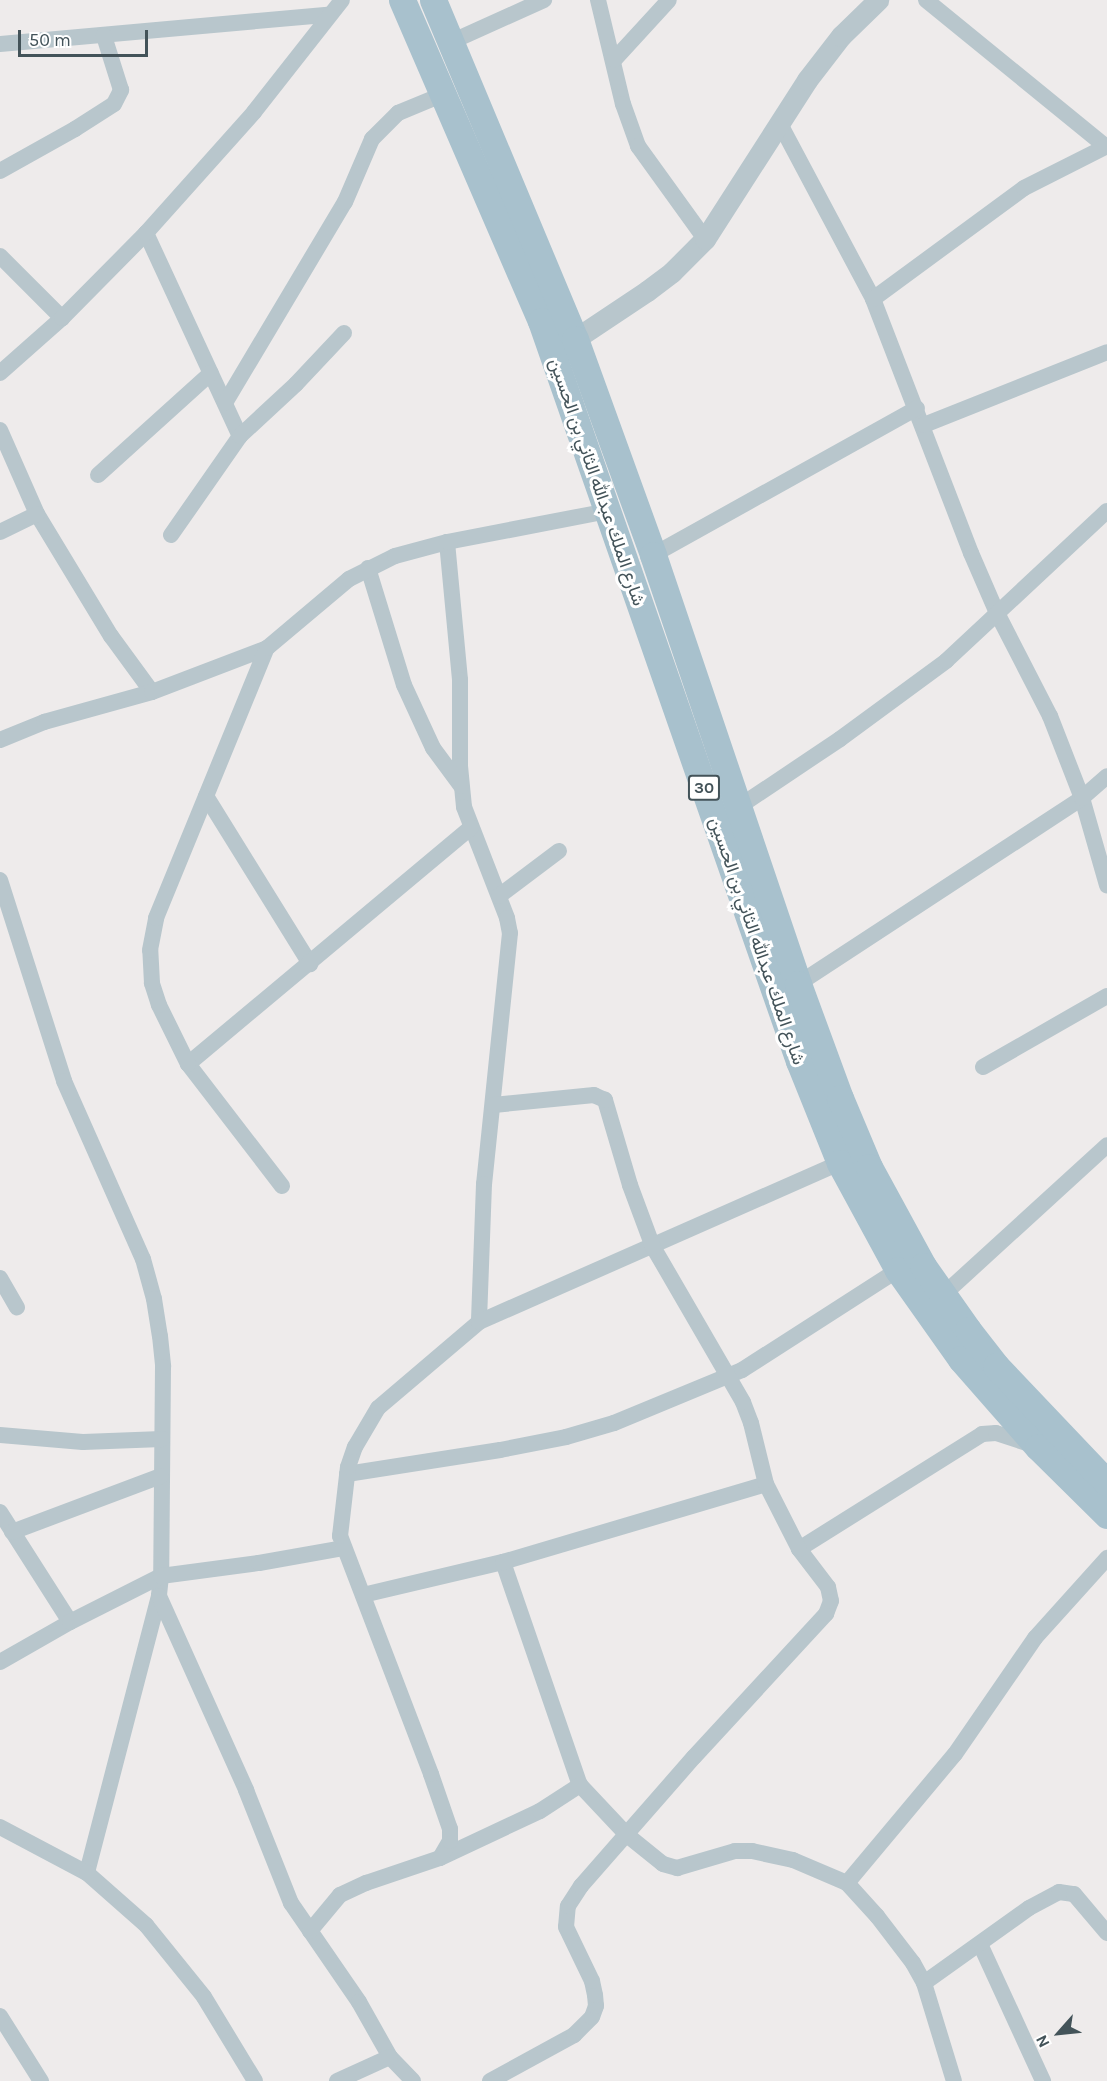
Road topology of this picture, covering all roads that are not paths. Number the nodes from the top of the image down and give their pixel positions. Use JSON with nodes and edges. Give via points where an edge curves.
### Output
{"nodes":[{"id":1,"x":342,"y":0,"type":"edge"},
{"id":2,"x":402,"y":0,"type":"edge"},
{"id":3,"x":433,"y":0,"type":"edge"},
{"id":4,"x":544,"y":0,"type":"edge"},
{"id":5,"x":598,"y":0,"type":"edge"},
{"id":6,"x":669,"y":0,"type":"edge"},
{"id":7,"x":878,"y":0,"type":"edge"},
{"id":8,"x":926,"y":0,"type":"edge"},
{"id":9,"x":328,"y":15,"type":"junction"},
{"id":10,"x":104,"y":36,"type":"junction"},
{"id":11,"x":453,"y":41,"type":"junction"},
{"id":12,"x":0,"y":44,"type":"edge"},
{"id":13,"x":614,"y":60,"type":"junction"},
{"id":14,"x":444,"y":94,"type":"junction"},
{"id":15,"x":779,"y":122,"type":"junction"},
{"id":16,"x":1106,"y":146,"type":"edge"},
{"id":17,"x":0,"y":171,"type":"edge"},
{"id":18,"x":146,"y":233,"type":"junction"},
{"id":19,"x":705,"y":239,"type":"junction"},
{"id":20,"x":0,"y":255,"type":"edge"},
{"id":21,"x":873,"y":299,"type":"junction"},
{"id":22,"x":62,"y":318,"type":"junction"},
{"id":23,"x":344,"y":333,"type":"dead end"},
{"id":24,"x":575,"y":339,"type":"junction"},
{"id":25,"x":1107,"y":352,"type":"edge"},
{"id":26,"x":0,"y":373,"type":"edge"},
{"id":27,"x":211,"y":373,"type":"junction"},
{"id":28,"x":225,"y":403,"type":"junction"},
{"id":29,"x":917,"y":408,"type":"junction"},
{"id":30,"x":924,"y":425,"type":"junction"},
{"id":31,"x":0,"y":430,"type":"edge"},
{"id":32,"x":240,"y":436,"type":"junction"},
{"id":33,"x":98,"y":475,"type":"dead end"},
{"id":34,"x":608,"y":511,"type":"junction"},
{"id":35,"x":1107,"y":511,"type":"edge"},
{"id":36,"x":37,"y":513,"type":"junction"},
{"id":37,"x":0,"y":532,"type":"edge"},
{"id":38,"x":171,"y":535,"type":"dead end"},
{"id":39,"x":447,"y":542,"type":"junction"},
{"id":40,"x":653,"y":555,"type":"junction"},
{"id":41,"x":368,"y":568,"type":"junction"},
{"id":42,"x":997,"y":613,"type":"junction"},
{"id":43,"x":267,"y":648,"type":"junction"},
{"id":44,"x":152,"y":692,"type":"junction"},
{"id":45,"x":0,"y":740,"type":"edge"},
{"id":46,"x":1107,"y":776,"type":"edge"},
{"id":47,"x":461,"y":786,"type":"junction"},
{"id":48,"x":206,"y":796,"type":"junction"},
{"id":49,"x":1082,"y":798,"type":"junction"},
{"id":50,"x":740,"y":806,"type":"junction"},
{"id":51,"x":471,"y":827,"type":"junction"},
{"id":52,"x":559,"y":851,"type":"dead end"},
{"id":53,"x":755,"y":853,"type":"junction"},
{"id":54,"x":730,"y":863,"type":"junction"},
{"id":55,"x":0,"y":880,"type":"edge"},
{"id":56,"x":765,"y":881,"type":"junction"},
{"id":57,"x":1107,"y":885,"type":"edge"},
{"id":58,"x":740,"y":891,"type":"junction"},
{"id":59,"x":499,"y":896,"type":"junction"},
{"id":60,"x":310,"y":964,"type":"junction"},
{"id":61,"x":798,"y":984,"type":"junction"},
{"id":62,"x":1107,"y":996,"type":"edge"},
{"id":63,"x":188,"y":1064,"type":"junction"},
{"id":64,"x":983,"y":1067,"type":"dead end"},
{"id":65,"x":493,"y":1105,"type":"junction"},
{"id":66,"x":1107,"y":1145,"type":"edge"},
{"id":67,"x":840,"y":1163,"type":"junction"},
{"id":68,"x":282,"y":1186,"type":"dead end"},
{"id":69,"x":653,"y":1247,"type":"junction"},
{"id":70,"x":898,"y":1270,"type":"junction"},
{"id":71,"x":0,"y":1278,"type":"edge"},
{"id":72,"x":943,"y":1296,"type":"junction"},
{"id":73,"x":17,"y":1306,"type":"dead end"},
{"id":74,"x":480,"y":1322,"type":"junction"},
{"id":75,"x":729,"y":1377,"type":"junction"},
{"id":76,"x":0,"y":1435,"type":"edge"},
{"id":77,"x":162,"y":1439,"type":"junction"},
{"id":78,"x":1038,"y":1447,"type":"junction"},
{"id":79,"x":1104,"y":1473,"type":"edge"},
{"id":80,"x":346,"y":1474,"type":"junction"},
{"id":81,"x":161,"y":1476,"type":"junction"},
{"id":82,"x":766,"y":1484,"type":"junction"},
{"id":83,"x":0,"y":1512,"type":"edge"},
{"id":84,"x":1107,"y":1515,"type":"edge"},
{"id":85,"x":12,"y":1532,"type":"junction"},
{"id":86,"x":343,"y":1548,"type":"junction"},
{"id":87,"x":800,"y":1549,"type":"junction"},
{"id":88,"x":1107,"y":1558,"type":"edge"},
{"id":89,"x":503,"y":1562,"type":"junction"},
{"id":90,"x":161,"y":1576,"type":"junction"},
{"id":91,"x":363,"y":1595,"type":"junction"},
{"id":92,"x":159,"y":1596,"type":"junction"},
{"id":93,"x":70,"y":1622,"type":"junction"},
{"id":94,"x":0,"y":1662,"type":"edge"},
{"id":95,"x":580,"y":1785,"type":"junction"},
{"id":96,"x":0,"y":1827,"type":"edge"},
{"id":97,"x":627,"y":1835,"type":"junction"},
{"id":98,"x":440,"y":1858,"type":"junction"},
{"id":99,"x":87,"y":1872,"type":"junction"},
{"id":100,"x":847,"y":1883,"type":"junction"},
{"id":101,"x":310,"y":1931,"type":"junction"},
{"id":102,"x":1106,"y":1931,"type":"edge"},
{"id":103,"x":980,"y":1944,"type":"junction"},
{"id":104,"x":924,"y":1983,"type":"junction"},
{"id":105,"x":0,"y":2016,"type":"edge"},
{"id":106,"x":390,"y":2057,"type":"junction"},
{"id":107,"x":41,"y":2081,"type":"edge"},
{"id":108,"x":255,"y":2081,"type":"edge"},
{"id":109,"x":337,"y":2081,"type":"edge"},
{"id":110,"x":413,"y":2081,"type":"edge"},
{"id":111,"x":490,"y":2081,"type":"edge"},
{"id":112,"x":954,"y":2081,"type":"edge"},
{"id":113,"x":1043,"y":2081,"type":"edge"}],
"edges":[{"from":1,"to":9,"type":"street"},
{"from":2,"to":14,"type":"main road","name":"شارع الملك عبدالله الثاني بن الحسين","number":"30"},
{"from":3,"to":11,"type":"main road","name":"شارع الملك عبدالله الثاني بن الحسين","number":"30"},
{"from":4,"to":11,"type":"street"},
{"from":5,"to":13,"type":"street"},
{"from":6,"to":13,"type":"street"},
{"from":7,"to":15,"type":"street","via":[[841,36]]},
{"from":8,"to":16,"type":"street"},
{"from":9,"to":10,"type":"street"},
{"from":9,"to":18,"type":"street","via":[[254,112]]},
{"from":10,"to":12,"type":"street"},
{"from":10,"to":17,"type":"street","via":[[121,90],[114,104]]},
{"from":11,"to":24,"type":"main road","name":"شارع الملك عبدالله الثاني بن الحسين","number":"30"},
{"from":13,"to":19,"type":"street","via":[[622,104],[638,146]]},
{"from":14,"to":28,"type":"street","via":[[398,113],[372,139],[345,202]]},
{"from":14,"to":34,"type":"main road","name":"شارع الملك عبدالله الثاني بن الحسين","number":"30","via":[[541,321]]},
{"from":15,"to":19,"type":"street"},
{"from":15,"to":21,"type":"street"},
{"from":16,"to":21,"type":"street","via":[[1024,188]]},
{"from":18,"to":22,"type":"street"},
{"from":18,"to":27,"type":"street"},
{"from":19,"to":24,"type":"street","via":[[672,272]]},
{"from":20,"to":22,"type":"street"},
{"from":21,"to":29,"type":"street"},
{"from":22,"to":26,"type":"street"},
{"from":23,"to":32,"type":"street"},
{"from":24,"to":40,"type":"main road","name":"شارع الملك عبدالله الثاني بن الحسين","number":"30"},
{"from":25,"to":30,"type":"street"},
{"from":27,"to":28,"type":"street"},
{"from":27,"to":33,"type":"street"},
{"from":28,"to":32,"type":"street"},
{"from":29,"to":30,"type":"street"},
{"from":29,"to":40,"type":"street"},
{"from":30,"to":42,"type":"street","via":[[954,511]]},
{"from":31,"to":36,"type":"street"},
{"from":32,"to":38,"type":"street"},
{"from":34,"to":39,"type":"street"},
{"from":34,"to":54,"type":"main road","name":"شارع الملك عبدالله الثاني بن الحسين","number":"30"},
{"from":35,"to":42,"type":"street"},
{"from":36,"to":37,"type":"street"},
{"from":36,"to":44,"type":"street","via":[[111,636]]},
{"from":39,"to":41,"type":"street"},
{"from":39,"to":47,"type":"street","via":[[460,680]]},
{"from":40,"to":50,"type":"main road","name":"شارع الملك عبدالله الثاني بن الحسين","number":"30"},
{"from":41,"to":43,"type":"street","via":[[321,601]]},
{"from":41,"to":47,"type":"street","via":[[404,685],[433,748]]},
{"from":42,"to":49,"type":"street","via":[[1050,716]]},
{"from":42,"to":50,"type":"street","via":[[915,685]]},
{"from":43,"to":44,"type":"street"},
{"from":43,"to":48,"type":"street"},
{"from":44,"to":45,"type":"street","via":[[44,722]]},
{"from":46,"to":49,"type":"street"},
{"from":47,"to":51,"type":"street"},
{"from":48,"to":60,"type":"street"},
{"from":48,"to":63,"type":"street","via":[[156,918],[150,950],[152,983],[159,1005]]},
{"from":49,"to":57,"type":"street"},
{"from":49,"to":61,"type":"street"},
{"from":50,"to":53,"type":"main road","name":"شارع الملك عبدالله الثاني بن الحسين","number":"30"},
{"from":51,"to":59,"type":"street"},
{"from":51,"to":60,"type":"street"},
{"from":52,"to":59,"type":"street"},
{"from":53,"to":54,"type":"main road"},
{"from":53,"to":56,"type":"main road","name":"شارع الملك عبدالله الثاني بن الحسين","number":"30"},
{"from":54,"to":58,"type":"main road","name":"شارع الملك عبدالله الثاني بن الحسين","number":"30"},
{"from":55,"to":77,"type":"street","via":[[64,1081],[143,1259],[160,1336]]},
{"from":56,"to":58,"type":"main road"},
{"from":56,"to":61,"type":"main road","name":"شارع الملك عبدالله الثاني بن الحسين","number":"30"},
{"from":58,"to":67,"type":"main road","name":"شارع الملك عبدالله الثاني بن الحسين","number":"30","via":[[799,1061]]},
{"from":59,"to":65,"type":"street","via":[[510,933]]},
{"from":60,"to":63,"type":"street"},
{"from":61,"to":72,"type":"main road","name":"شارع الملك عبدالله الثاني بن الحسين","number":"30","via":[[869,1167]]},
{"from":62,"to":64,"type":"street"},
{"from":63,"to":68,"type":"street"},
{"from":65,"to":69,"type":"street","via":[[602,1097]]},
{"from":65,"to":74,"type":"street","via":[[484,1196]]},
{"from":66,"to":72,"type":"street"},
{"from":67,"to":69,"type":"street"},
{"from":67,"to":70,"type":"main road","name":"شارع الملك عبدالله الثاني بن الحسين","number":"30"},
{"from":69,"to":74,"type":"street"},
{"from":69,"to":75,"type":"street"},
{"from":70,"to":75,"type":"street"},
{"from":70,"to":78,"type":"main road","name":"شارع الملك عبدالله الثاني بن الحسين","number":"30","via":[[961,1359]]},
{"from":71,"to":73,"type":"street"},
{"from":72,"to":79,"type":"main road","name":"شارع الملك عبدالله الثاني بن الحسين","number":"30","via":[[996,1366]]},
{"from":74,"to":80,"type":"street","via":[[378,1408],[355,1447]]},
{"from":75,"to":80,"type":"street","via":[[614,1423],[566,1437]]},
{"from":75,"to":82,"type":"street","via":[[752,1423]]},
{"from":76,"to":77,"type":"street","via":[[83,1442]]},
{"from":77,"to":81,"type":"street"},
{"from":78,"to":84,"type":"main road","name":"شارع الملك عبدالله الثاني بن الحسين","number":"30"},
{"from":78,"to":87,"type":"street","via":[[996,1433],[982,1434]]},
{"from":80,"to":86,"type":"street","via":[[341,1513]]},
{"from":81,"to":85,"type":"street"},
{"from":81,"to":90,"type":"street"},
{"from":82,"to":87,"type":"street"},
{"from":82,"to":89,"type":"street"},
{"from":83,"to":85,"type":"street"},
{"from":85,"to":93,"type":"street"},
{"from":86,"to":90,"type":"street"},
{"from":86,"to":91,"type":"street"},
{"from":87,"to":97,"type":"street","via":[[831,1594],[826,1614]]},
{"from":88,"to":100,"type":"street","via":[[1035,1638],[955,1754]]},
{"from":89,"to":91,"type":"street"},
{"from":89,"to":95,"type":"street"},
{"from":90,"to":92,"type":"street"},
{"from":90,"to":93,"type":"street"},
{"from":91,"to":98,"type":"street","via":[[450,1829],[447,1850]]},
{"from":92,"to":99,"type":"street"},
{"from":92,"to":101,"type":"street","via":[[246,1790],[281,1883]]},
{"from":93,"to":94,"type":"street"},
{"from":95,"to":97,"type":"street"},
{"from":95,"to":98,"type":"street","via":[[531,1815]]},
{"from":96,"to":99,"type":"street"},
{"from":97,"to":100,"type":"street","via":[[663,1864],[677,1868],[735,1851],[752,1851],[793,1860]]},
{"from":97,"to":111,"type":"street","via":[[581,1886],[565,1916],[570,1939],[592,1981],[596,2006],[592,2017],[574,2035]]},
{"from":98,"to":101,"type":"street","via":[[351,1889],[332,1903]]},
{"from":99,"to":108,"type":"street","via":[[146,1925],[182,1969],[204,1997]]},
{"from":100,"to":104,"type":"street","via":[[897,1941]]},
{"from":101,"to":106,"type":"street","via":[[359,2002]]},
{"from":102,"to":103,"type":"street","via":[[1074,1894],[1059,1892],[1029,1908]]},
{"from":103,"to":104,"type":"street"},
{"from":103,"to":113,"type":"street"},
{"from":104,"to":112,"type":"street"},
{"from":105,"to":107,"type":"street"},
{"from":106,"to":109,"type":"street"},
{"from":106,"to":110,"type":"street"}]}
